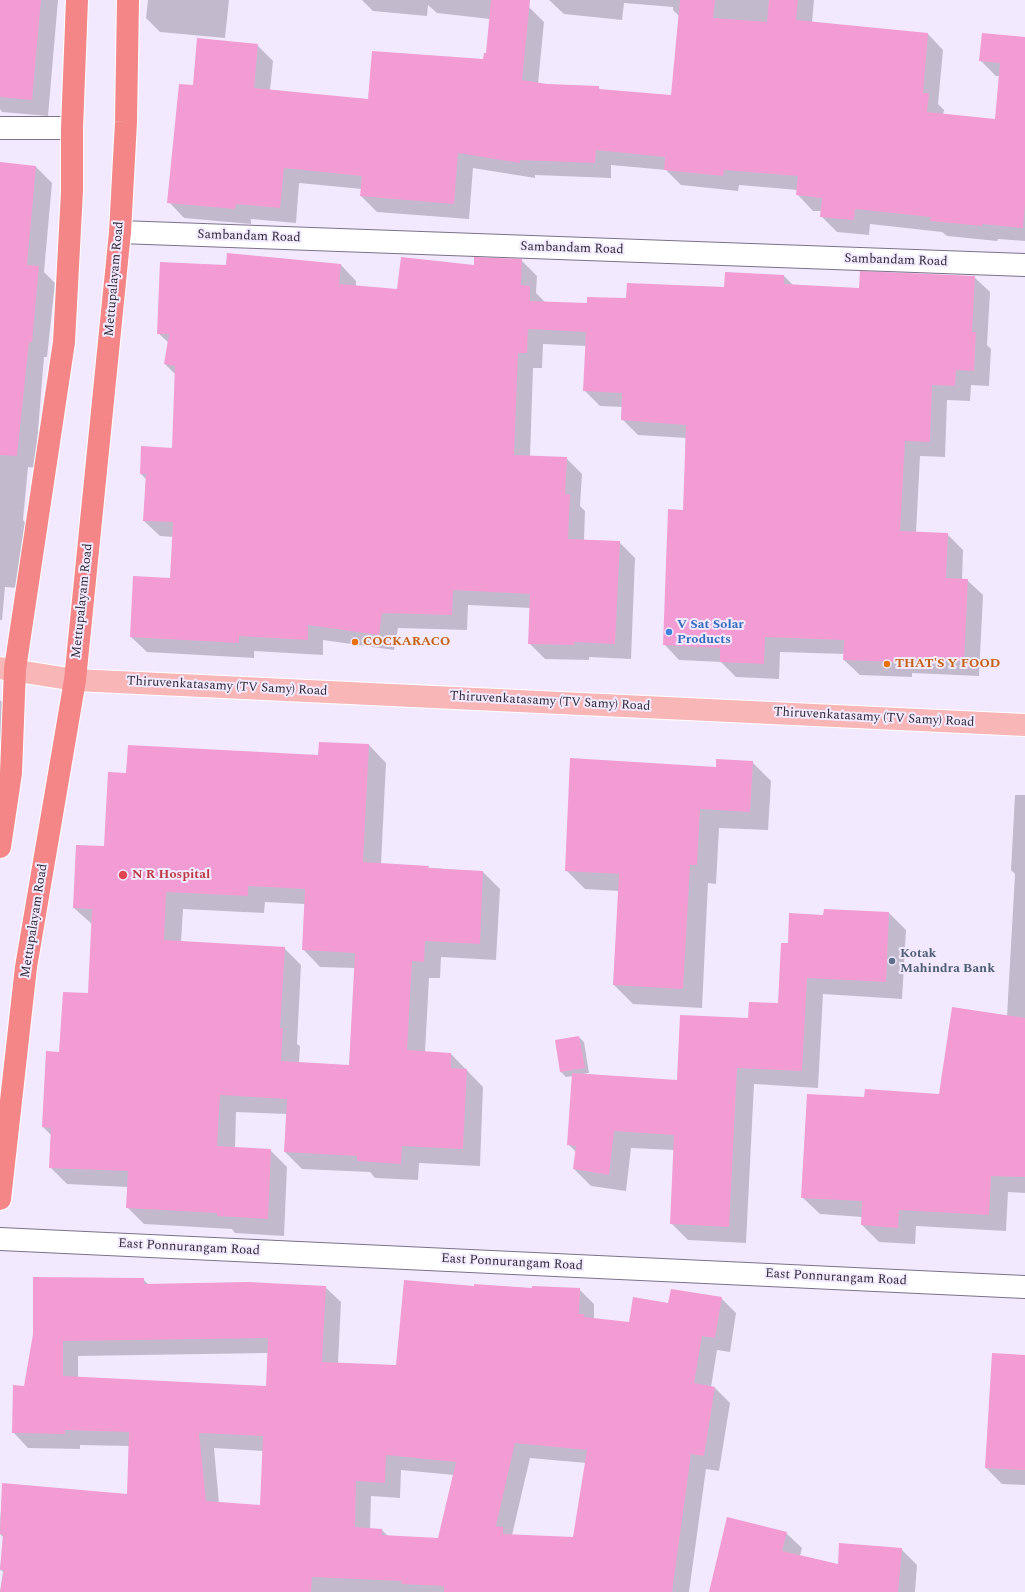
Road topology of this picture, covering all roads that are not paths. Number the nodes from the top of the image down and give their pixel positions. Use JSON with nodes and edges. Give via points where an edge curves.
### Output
{"nodes":[{"id":1,"x":76,"y":0,"type":"edge"},
{"id":2,"x":128,"y":0,"type":"edge"},
{"id":3,"x":0,"y":128,"type":"edge"},
{"id":4,"x":72,"y":128,"type":"junction"},
{"id":5,"x":120,"y":232,"type":"junction"},
{"id":6,"x":1025,"y":266,"type":"edge"},
{"id":7,"x":8,"y":668,"type":"edge"},
{"id":8,"x":75,"y":680,"type":"junction"},
{"id":9,"x":1025,"y":725,"type":"edge"},
{"id":10,"x":0,"y":848,"type":"edge"},
{"id":11,"x":0,"y":1198,"type":"edge"},
{"id":12,"x":0,"y":1239,"type":"edge"},
{"id":13,"x":1025,"y":1287,"type":"edge"}],
"edges":[{"from":1,"to":4,"type":"highway"},
{"from":2,"to":5,"type":"highway","name":"Mettupalayam Road","via":[[126,122]]},
{"from":3,"to":4,"type":"street"},
{"from":4,"to":7,"type":"highway","via":[[72,191],[64,342]]},
{"from":5,"to":6,"type":"street","name":"Sambandam Road"},
{"from":5,"to":8,"type":"highway","name":"Mettupalayam Road"},
{"from":7,"to":8,"type":"main road","name":"Thiruvenkatasamy (TV Samy) Road"},
{"from":7,"to":10,"type":"highway","via":[[11,773]]},
{"from":8,"to":9,"type":"main road","name":"Thiruvenkatasamy (TV Samy) Road"},
{"from":8,"to":11,"type":"highway","name":"Mettupalayam Road","via":[[26,967]]},
{"from":12,"to":13,"type":"street","name":"East Ponnurangam Road"}]}
